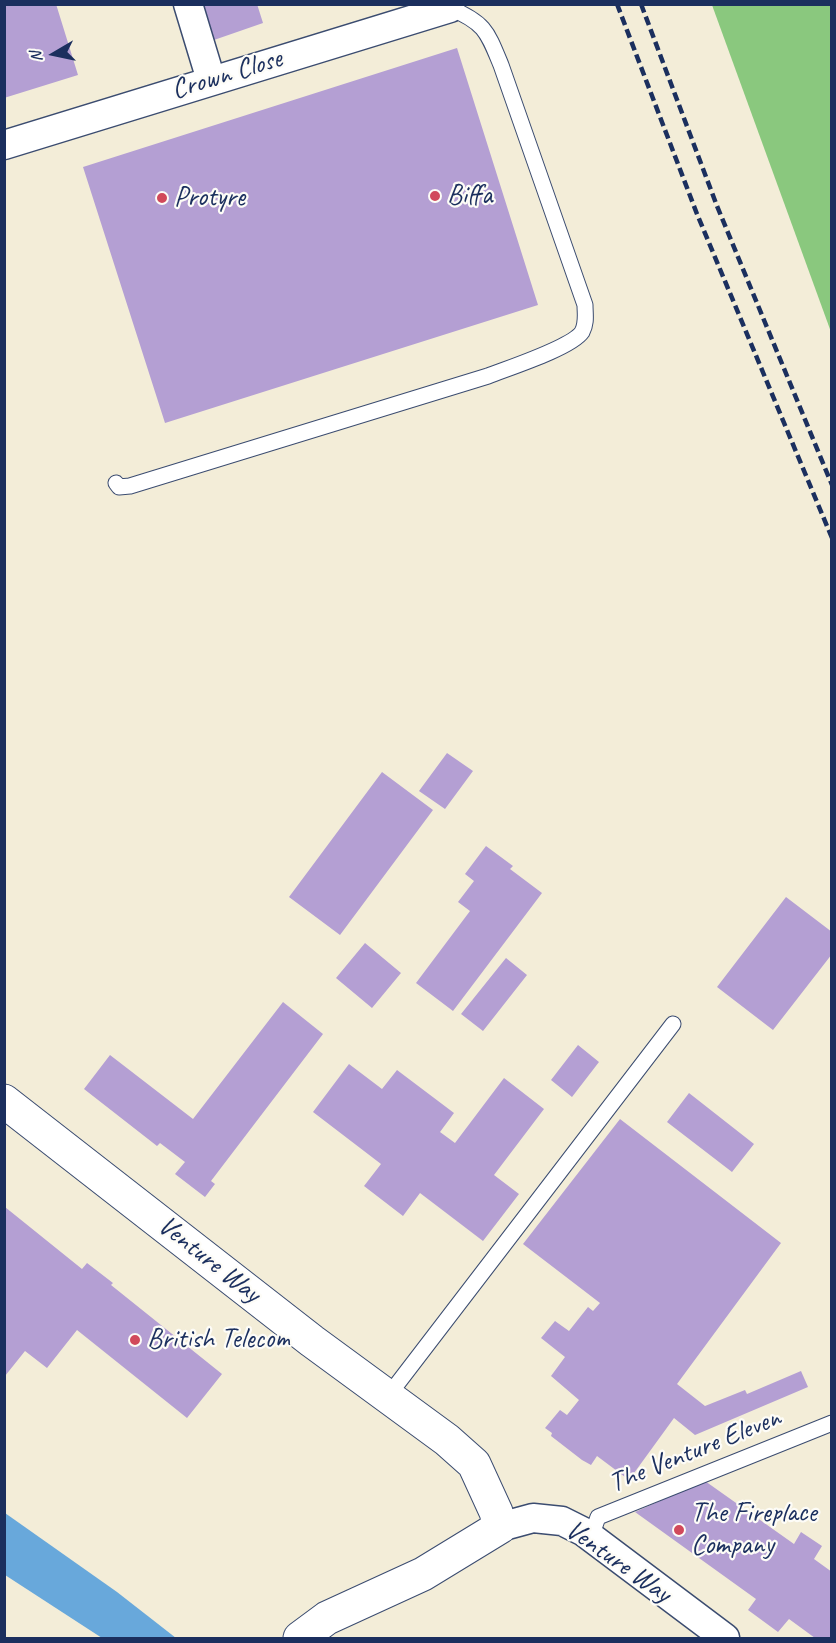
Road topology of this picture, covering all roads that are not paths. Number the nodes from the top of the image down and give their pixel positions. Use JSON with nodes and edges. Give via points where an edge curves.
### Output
{"nodes":[{"id":1,"x":188,"y":4,"type":"edge"},
{"id":2,"x":449,"y":6,"type":"edge"},
{"id":3,"x":211,"y":80,"type":"junction"},
{"id":4,"x":4,"y":145,"type":"edge"},
{"id":5,"x":116,"y":483,"type":"dead end"},
{"id":6,"x":673,"y":1024,"type":"dead end"},
{"id":7,"x":4,"y":1101,"type":"edge"},
{"id":8,"x":388,"y":1395,"type":"junction"},
{"id":9,"x":831,"y":1423,"type":"edge"},
{"id":10,"x":500,"y":1527,"type":"junction"},
{"id":11,"x":591,"y":1537,"type":"junction"},
{"id":12,"x":300,"y":1638,"type":"edge"},
{"id":13,"x":725,"y":1638,"type":"edge"}],
"edges":[{"from":1,"to":3,"type":"street"},
{"from":2,"to":3,"type":"street","name":"Crown Close"},
{"from":2,"to":5,"type":"lane","via":[[488,33],[585,304],[583,331],[576,339],[551,351],[488,375],[130,486],[120,487]]},
{"from":3,"to":4,"type":"street","name":"Crown Close"},
{"from":6,"to":8,"type":"lane"},
{"from":7,"to":8,"type":"street","name":"Venture Way","via":[[312,1341]]},
{"from":8,"to":10,"type":"street","name":"Venture Way","via":[[474,1464]]},
{"from":9,"to":11,"type":"lane","name":"The Venture Eleven","via":[[598,1517]]},
{"from":10,"to":11,"type":"street","name":"Venture Way","via":[[533,1518],[562,1521]]},
{"from":10,"to":12,"type":"street","name":"Venture Way","via":[[423,1574],[327,1618]]},
{"from":11,"to":13,"type":"street","name":"Venture Way"}]}
